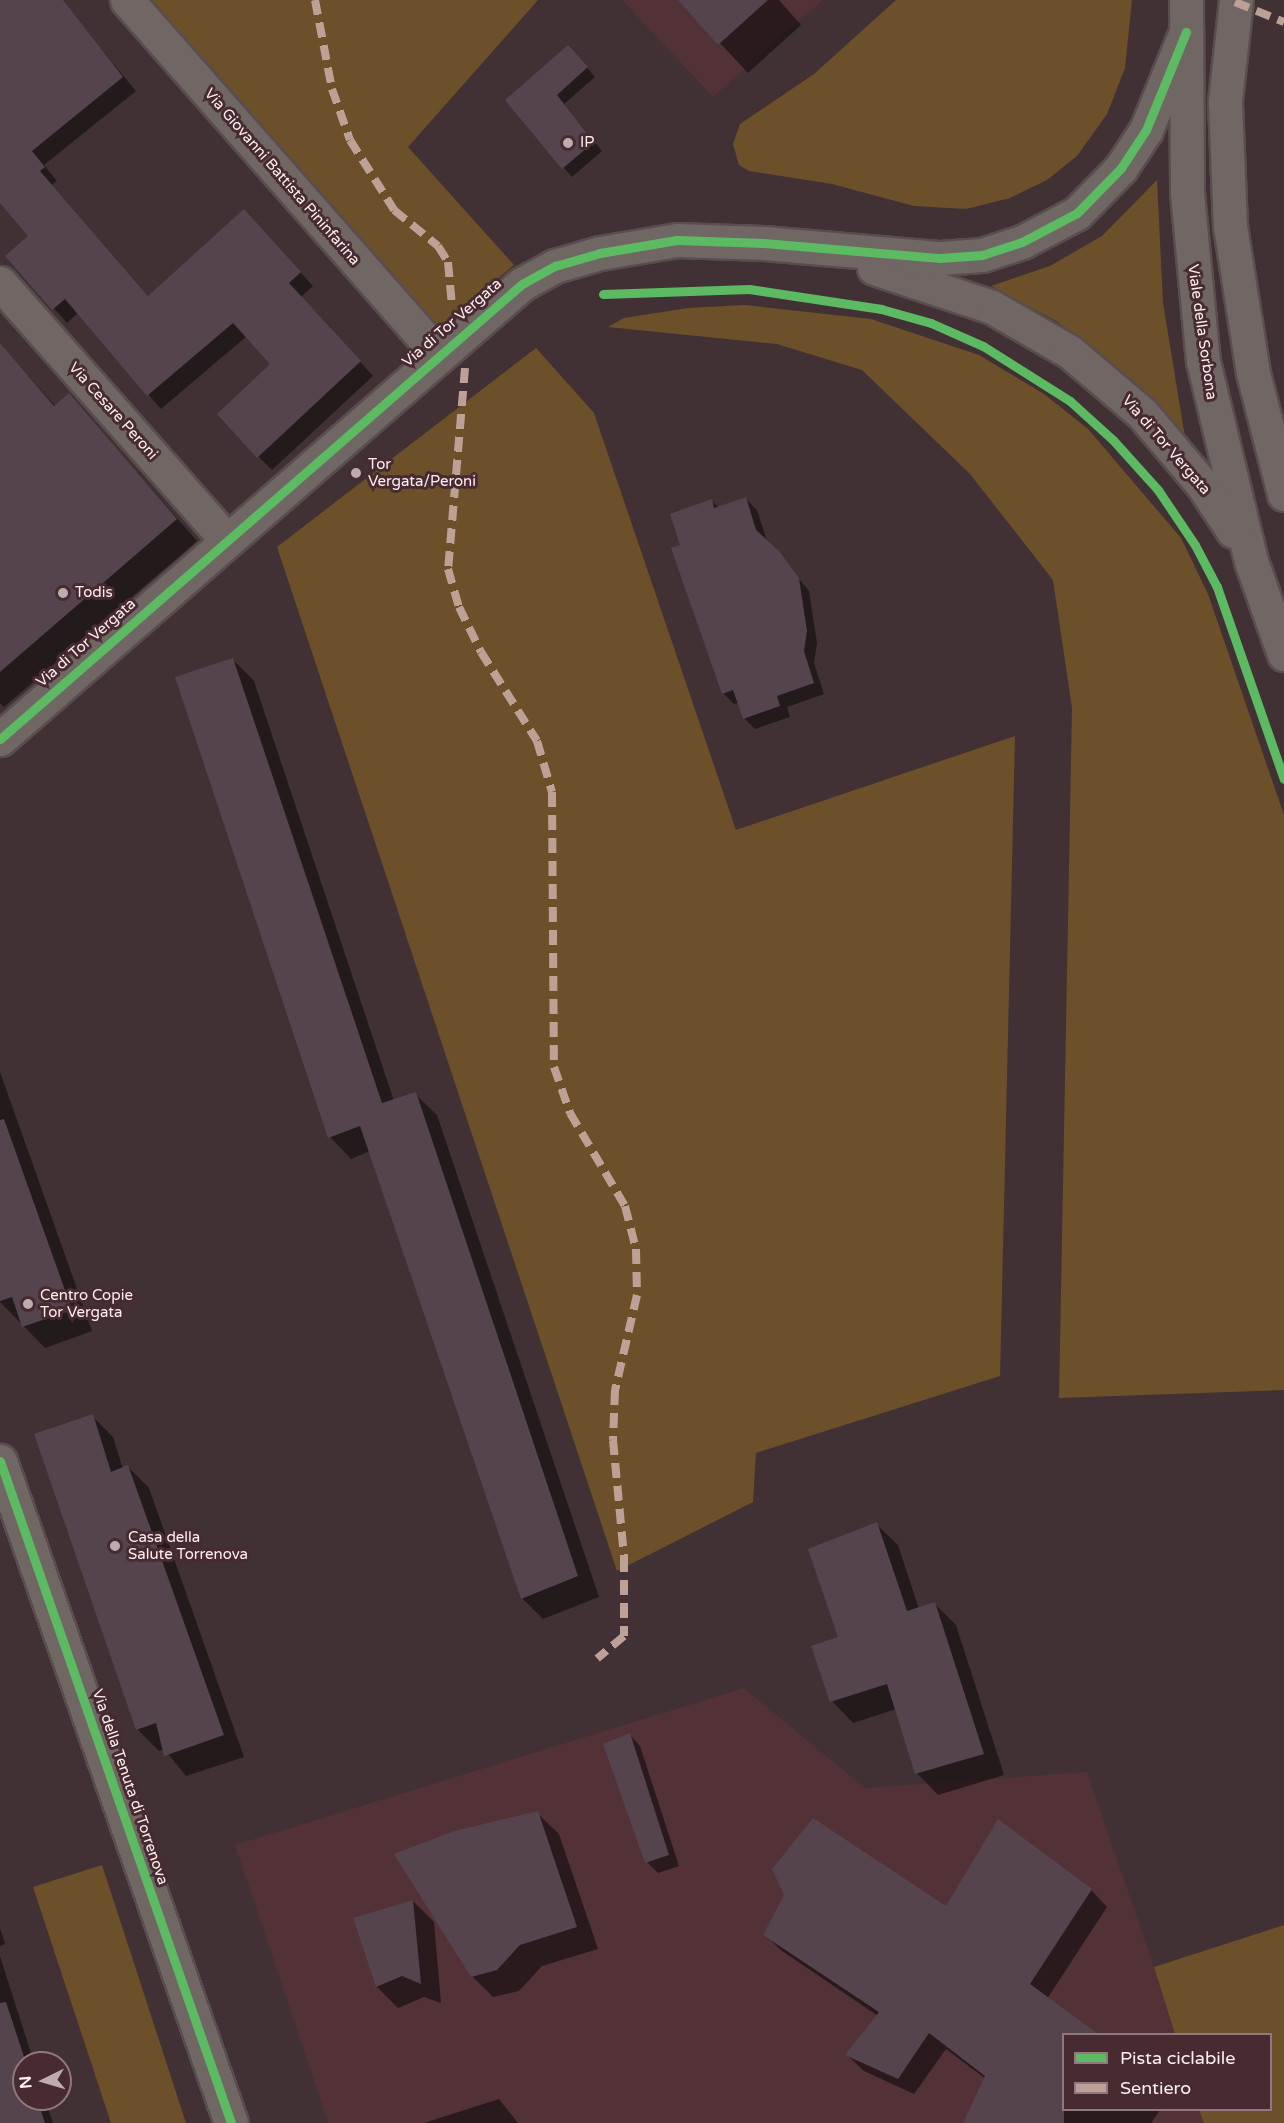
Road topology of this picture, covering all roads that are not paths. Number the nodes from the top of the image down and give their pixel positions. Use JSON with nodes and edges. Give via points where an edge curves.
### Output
{"nodes":[{"id":1,"x":127,"y":0,"type":"edge"},
{"id":2,"x":1186,"y":0,"type":"edge"},
{"id":3,"x":1236,"y":0,"type":"edge"},
{"id":4,"x":1186,"y":32,"type":"junction"},
{"id":5,"x":831,"y":250,"type":"junction"},
{"id":6,"x":0,"y":283,"type":"edge"},
{"id":7,"x":438,"y":354,"type":"junction"},
{"id":8,"x":1284,"y":494,"type":"edge"},
{"id":9,"x":226,"y":539,"type":"junction"},
{"id":10,"x":1251,"y":561,"type":"junction"},
{"id":11,"x":1284,"y":654,"type":"edge"},
{"id":12,"x":0,"y":739,"type":"edge"},
{"id":13,"x":0,"y":1461,"type":"edge"},
{"id":14,"x":231,"y":2123,"type":"edge"}],
"edges":[{"from":1,"to":7,"type":"street","name":"Via Giovanni Battista Pininfarina"},
{"from":2,"to":4,"type":"street","name":"Viale della Sorbona"},
{"from":3,"to":8,"type":"street","via":[[1226,102],[1230,226],[1253,373]]},
{"from":4,"to":5,"type":"street","name":"Via di Tor Vergata","via":[[1136,148],[1092,200],[1059,225],[982,255],[940,258]]},
{"from":4,"to":10,"type":"street","name":"Viale della Sorbona","via":[[1185,137],[1193,280],[1212,407]]},
{"from":5,"to":7,"type":"street","name":"Via di Tor Vergata","via":[[677,240],[618,248],[555,266],[522,284]]},
{"from":5,"to":10,"type":"street","name":"Via di Tor Vergata","via":[[992,307],[1070,352],[1120,391],[1161,435],[1202,484]]},
{"from":6,"to":9,"type":"street","name":"Via Cesare Peroni"},
{"from":7,"to":9,"type":"street","name":"Via di Tor Vergata"},
{"from":9,"to":12,"type":"street","name":"Via di Tor Vergata"},
{"from":10,"to":11,"type":"street","name":"Viale della Sorbona"},
{"from":13,"to":14,"type":"street","name":"Via della Tenuta di Torrenova"}]}
